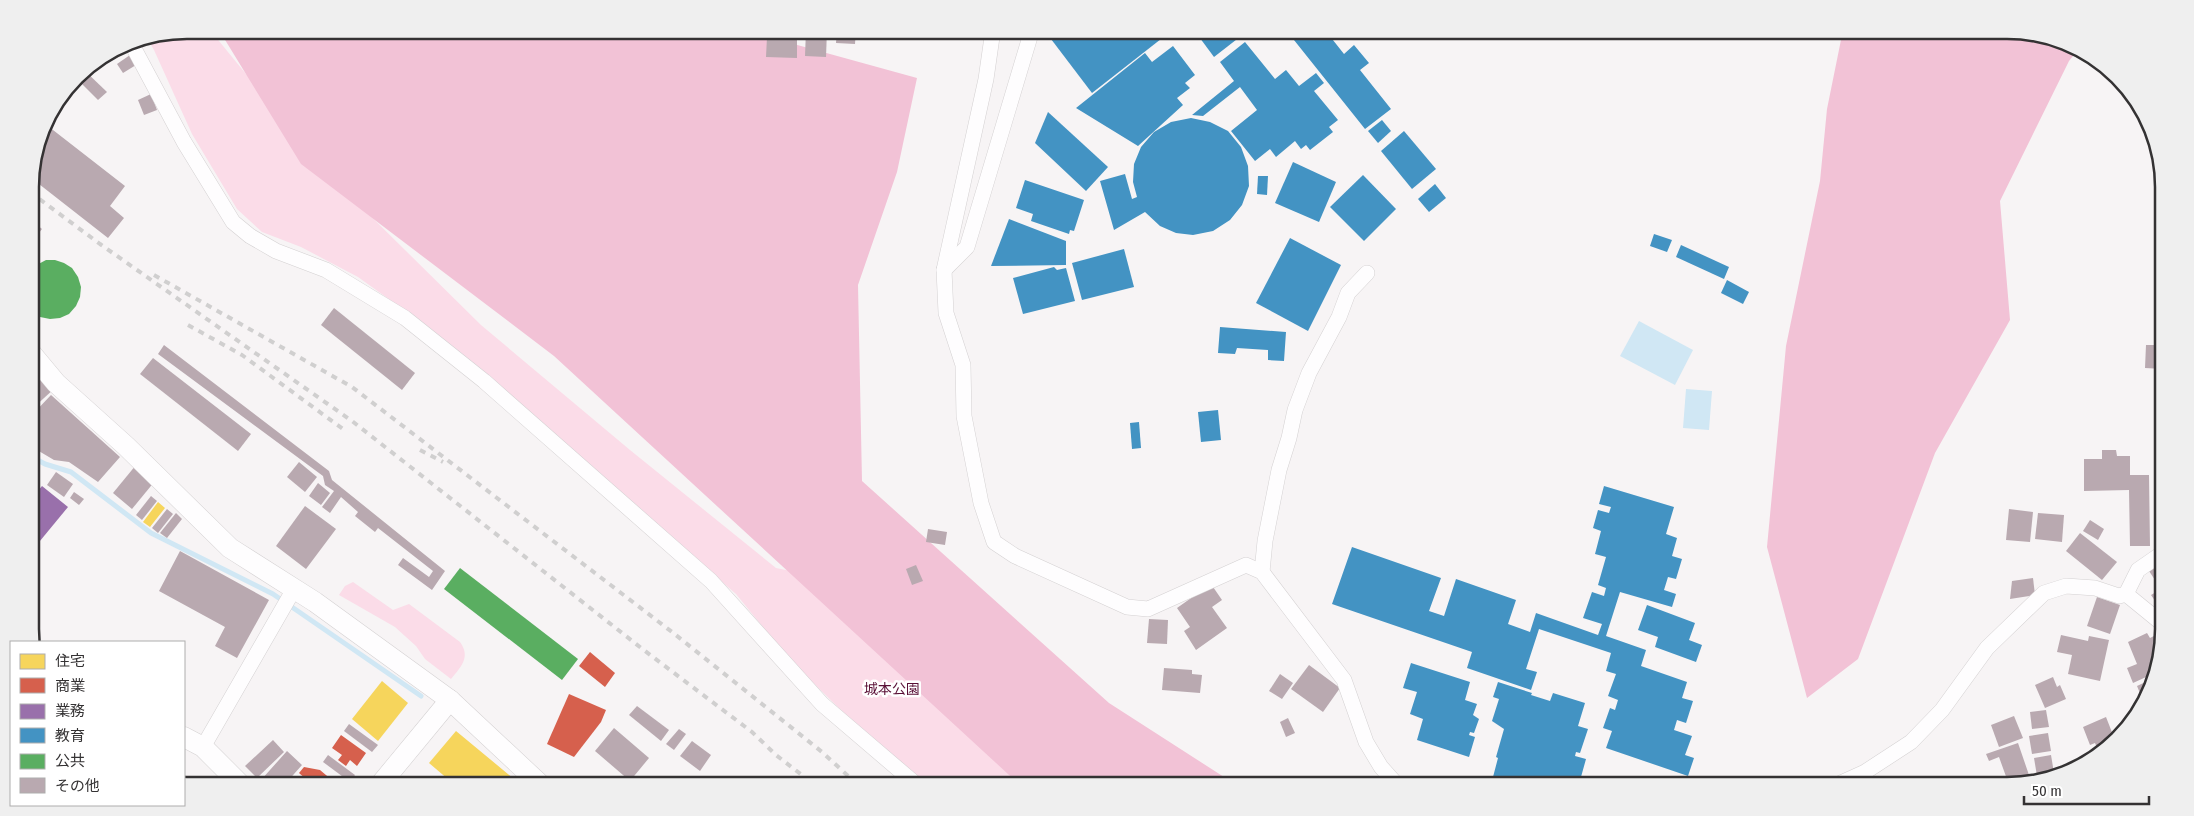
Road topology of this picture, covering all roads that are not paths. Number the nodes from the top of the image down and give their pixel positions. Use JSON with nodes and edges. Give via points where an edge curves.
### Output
{"nodes":[{"id":1,"x":992,"y":39,"type":"edge"},
{"id":2,"x":1029,"y":39,"type":"edge"},
{"id":3,"x":134,"y":49,"type":"edge"},
{"id":4,"x":944,"y":270,"type":"junction"},
{"id":5,"x":1367,"y":273,"type":"dead end"},
{"id":6,"x":39,"y":363,"type":"edge"},
{"id":7,"x":2155,"y":558,"type":"edge"},
{"id":8,"x":1262,"y":572,"type":"junction"},
{"id":9,"x":294,"y":589,"type":"junction"},
{"id":10,"x":2126,"y":594,"type":"junction"},
{"id":11,"x":2155,"y":618,"type":"edge"},
{"id":12,"x":450,"y":700,"type":"junction"},
{"id":13,"x":185,"y":738,"type":"edge"},
{"id":14,"x":203,"y":747,"type":"junction"},
{"id":15,"x":233,"y":777,"type":"edge"},
{"id":16,"x":386,"y":777,"type":"edge"},
{"id":17,"x":532,"y":777,"type":"edge"},
{"id":18,"x":907,"y":777,"type":"edge"},
{"id":19,"x":1390,"y":777,"type":"edge"},
{"id":20,"x":1854,"y":777,"type":"edge"}],
"edges":[{"from":1,"to":4,"type":"street"},
{"from":2,"to":4,"type":"street","via":[[966,247]]},
{"from":3,"to":18,"type":"street","via":[[184,142],[233,222],[256,240],[326,270],[405,318],[484,381],[711,581],[822,704]]},
{"from":4,"to":8,"type":"street","via":[[946,313],[963,365],[964,416],[981,503],[994,542],[1015,556],[1127,607],[1148,609],[1246,565]]},
{"from":5,"to":8,"type":"street","via":[[1348,292],[1340,317],[1309,373],[1295,410],[1279,470]]},
{"from":6,"to":9,"type":"street","via":[[56,383],[230,548]]},
{"from":7,"to":10,"type":"street","via":[[2138,570]]},
{"from":8,"to":19,"type":"street","via":[[1344,680],[1366,742]]},
{"from":9,"to":12,"type":"street"},
{"from":9,"to":14,"type":"street"},
{"from":10,"to":11,"type":"street"},
{"from":10,"to":20,"type":"street","via":[[2119,596],[2095,588],[2066,586],[2044,593],[1987,648],[1942,710],[1912,742]]},
{"from":12,"to":16,"type":"street"},
{"from":12,"to":17,"type":"street"},
{"from":13,"to":14,"type":"street"},
{"from":14,"to":15,"type":"street"}]}
